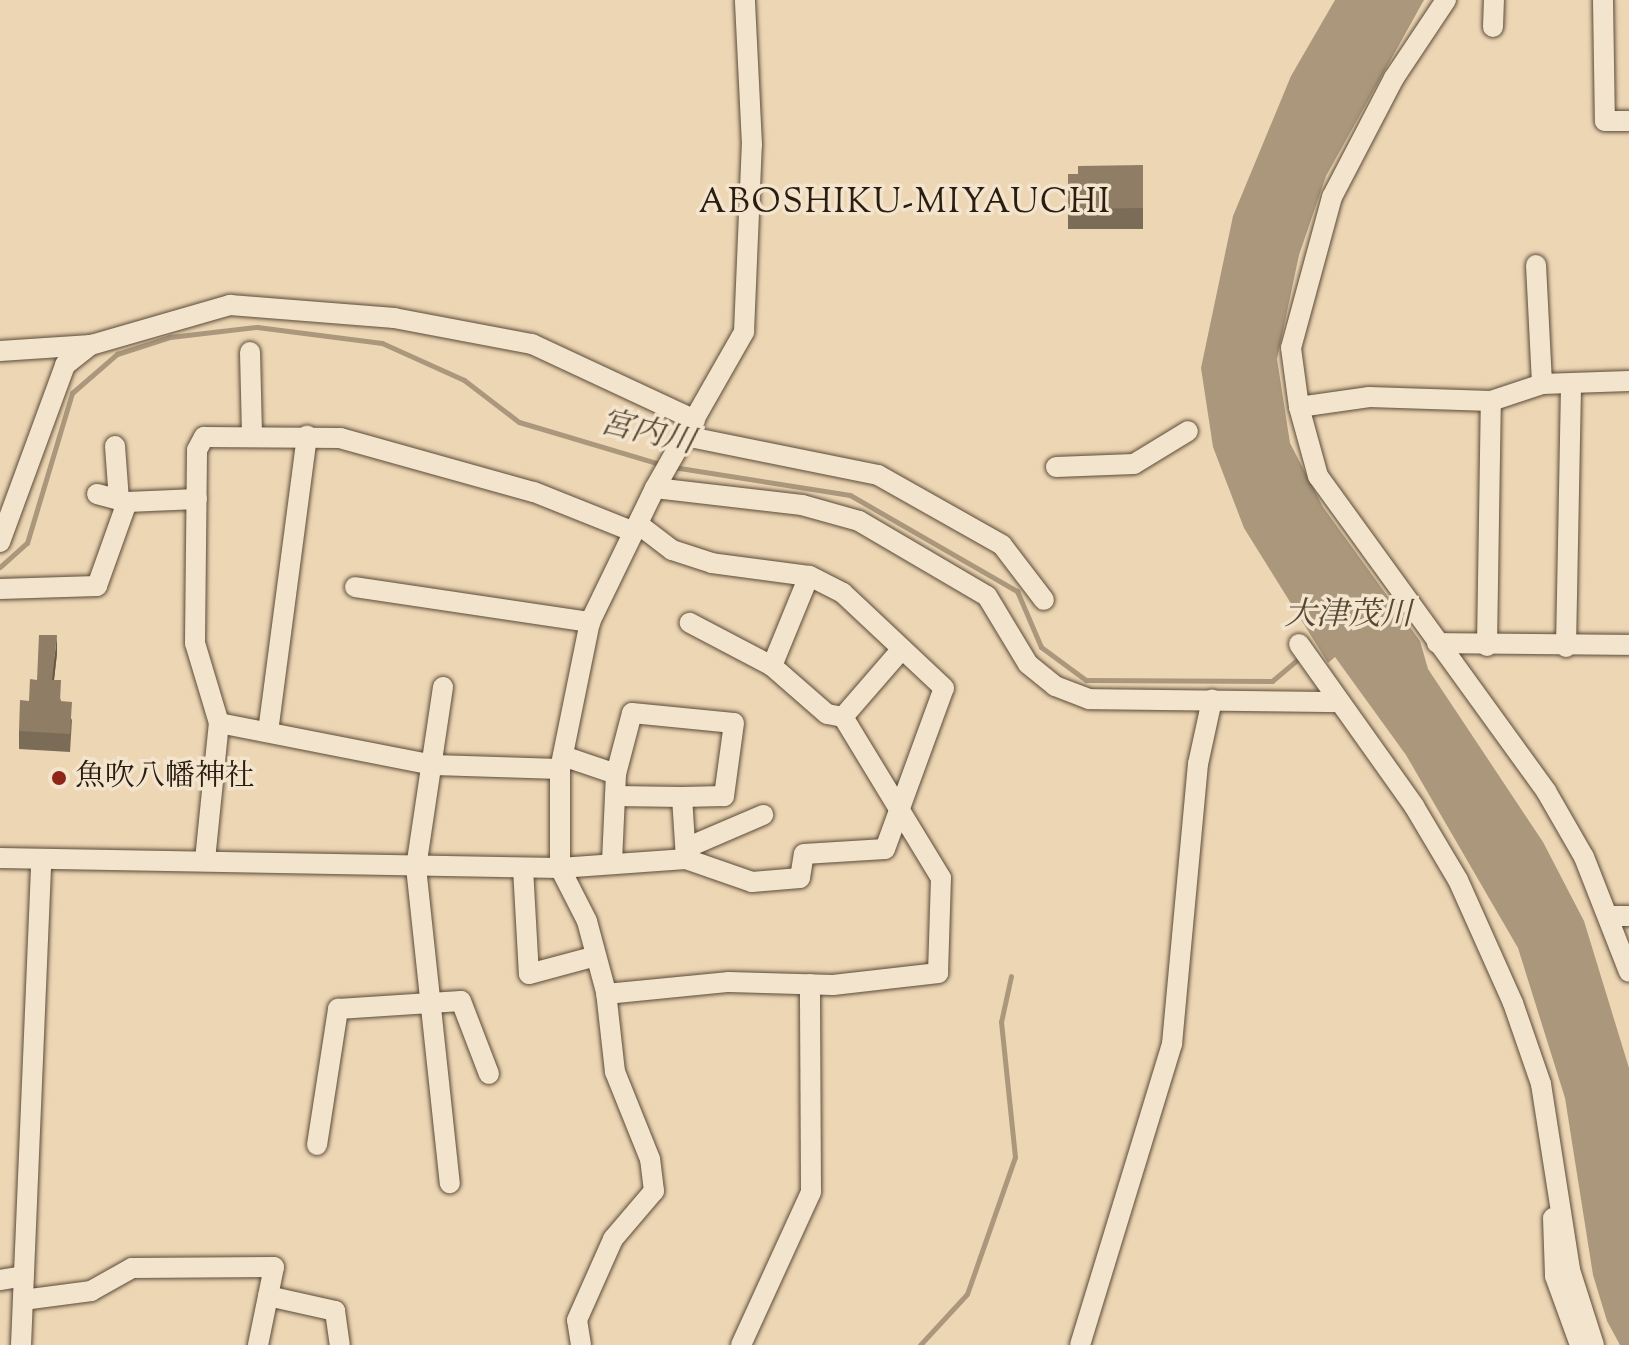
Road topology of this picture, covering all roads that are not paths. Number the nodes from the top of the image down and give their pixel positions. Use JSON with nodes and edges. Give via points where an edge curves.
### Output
{"nodes":[{"id":1,"x":745,"y":0,"type":"edge"},
{"id":2,"x":1446,"y":0,"type":"edge"},
{"id":3,"x":1494,"y":0,"type":"edge"},
{"id":4,"x":1603,"y":0,"type":"edge"},
{"id":5,"x":1493,"y":27,"type":"dead end"},
{"id":6,"x":1629,"y":121,"type":"edge"},
{"id":7,"x":1536,"y":265,"type":"dead end"},
{"id":8,"x":91,"y":345,"type":"junction"},
{"id":9,"x":0,"y":351,"type":"edge"},
{"id":10,"x":250,"y":352,"type":"dead end"},
{"id":11,"x":1629,"y":381,"type":"edge"},
{"id":12,"x":1542,"y":384,"type":"junction"},
{"id":13,"x":1571,"y":385,"type":"junction"},
{"id":14,"x":1491,"y":401,"type":"junction"},
{"id":15,"x":1299,"y":407,"type":"junction"},
{"id":16,"x":690,"y":428,"type":"junction"},
{"id":17,"x":1188,"y":431,"type":"dead end"},
{"id":18,"x":252,"y":435,"type":"junction"},
{"id":19,"x":307,"y":436,"type":"junction"},
{"id":20,"x":115,"y":446,"type":"dead end"},
{"id":21,"x":1056,"y":467,"type":"dead end"},
{"id":22,"x":655,"y":488,"type":"junction"},
{"id":23,"x":97,"y":494,"type":"dead end"},
{"id":24,"x":197,"y":499,"type":"junction"},
{"id":25,"x":123,"y":501,"type":"junction"},
{"id":26,"x":636,"y":528,"type":"junction"},
{"id":27,"x":0,"y":542,"type":"edge"},
{"id":28,"x":809,"y":576,"type":"junction"},
{"id":29,"x":355,"y":587,"type":"dead end"},
{"id":30,"x":0,"y":589,"type":"edge"},
{"id":31,"x":1044,"y":600,"type":"dead end"},
{"id":32,"x":590,"y":622,"type":"junction"},
{"id":33,"x":690,"y":623,"type":"dead end"},
{"id":34,"x":1437,"y":643,"type":"junction"},
{"id":35,"x":1299,"y":644,"type":"dead end"},
{"id":36,"x":1629,"y":645,"type":"edge"},
{"id":37,"x":1487,"y":646,"type":"junction"},
{"id":38,"x":1566,"y":647,"type":"junction"},
{"id":39,"x":902,"y":649,"type":"junction"},
{"id":40,"x":772,"y":666,"type":"junction"},
{"id":41,"x":443,"y":687,"type":"dead end"},
{"id":42,"x":1212,"y":700,"type":"junction"},
{"id":43,"x":1338,"y":702,"type":"junction"},
{"id":44,"x":843,"y":717,"type":"junction"},
{"id":45,"x":219,"y":723,"type":"junction"},
{"id":46,"x":268,"y":732,"type":"junction"},
{"id":47,"x":562,"y":763,"type":"junction"},
{"id":48,"x":434,"y":765,"type":"junction"},
{"id":49,"x":616,"y":774,"type":"junction"},
{"id":50,"x":615,"y":796,"type":"junction"},
{"id":51,"x":682,"y":797,"type":"junction"},
{"id":52,"x":902,"y":810,"type":"junction"},
{"id":53,"x":763,"y":815,"type":"dead end"},
{"id":54,"x":686,"y":854,"type":"junction"},
{"id":55,"x":0,"y":858,"type":"edge"},
{"id":56,"x":205,"y":860,"type":"junction"},
{"id":57,"x":612,"y":862,"type":"junction"},
{"id":58,"x":41,"y":864,"type":"junction"},
{"id":59,"x":416,"y":867,"type":"junction"},
{"id":60,"x":523,"y":868,"type":"junction"},
{"id":61,"x":560,"y":868,"type":"junction"},
{"id":62,"x":1619,"y":916,"type":"edge"},
{"id":63,"x":596,"y":956,"type":"junction"},
{"id":64,"x":1629,"y":972,"type":"edge"},
{"id":65,"x":810,"y":984,"type":"junction"},
{"id":66,"x":606,"y":994,"type":"junction"},
{"id":67,"x":430,"y":1002,"type":"junction"},
{"id":68,"x":489,"y":1074,"type":"dead end"},
{"id":69,"x":317,"y":1145,"type":"dead end"},
{"id":70,"x":450,"y":1183,"type":"dead end"},
{"id":71,"x":1554,"y":1186,"type":"junction"},
{"id":72,"x":24,"y":1276,"type":"junction"},
{"id":73,"x":0,"y":1280,"type":"edge"},
{"id":74,"x":268,"y":1296,"type":"junction"},
{"id":75,"x":23,"y":1300,"type":"junction"},
{"id":76,"x":21,"y":1345,"type":"edge"},
{"id":77,"x":258,"y":1345,"type":"edge"},
{"id":78,"x":340,"y":1345,"type":"edge"},
{"id":79,"x":581,"y":1345,"type":"edge"},
{"id":80,"x":741,"y":1345,"type":"edge"},
{"id":81,"x":1080,"y":1345,"type":"edge"},
{"id":82,"x":1580,"y":1345,"type":"edge"},
{"id":83,"x":1594,"y":1345,"type":"edge"}],
"edges":[{"from":1,"to":16,"type":"street","via":[[752,145],[744,332]]},
{"from":2,"to":15,"type":"street","via":[[1394,78],[1332,197],[1291,348]]},
{"from":3,"to":5,"type":"street"},
{"from":4,"to":6,"type":"street","via":[[1605,121]]},
{"from":7,"to":12,"type":"street","via":[[1546,300]]},
{"from":8,"to":9,"type":"street"},
{"from":8,"to":16,"type":"street","via":[[230,305],[356,313],[532,344]]},
{"from":8,"to":27,"type":"street","via":[[65,365],[50,393]]},
{"from":10,"to":18,"type":"street"},
{"from":11,"to":13,"type":"street"},
{"from":12,"to":13,"type":"street"},
{"from":12,"to":14,"type":"street"},
{"from":13,"to":38,"type":"street"},
{"from":14,"to":15,"type":"street","via":[[1369,397]]},
{"from":14,"to":37,"type":"street"},
{"from":15,"to":34,"type":"street","via":[[1318,476]]},
{"from":16,"to":22,"type":"street"},
{"from":16,"to":31,"type":"street","via":[[878,475],[1002,545]]},
{"from":17,"to":21,"type":"street","via":[[1134,464]]},
{"from":18,"to":19,"type":"street"},
{"from":18,"to":24,"type":"street","via":[[198,442]]},
{"from":19,"to":26,"type":"street","via":[[392,450]]},
{"from":19,"to":46,"type":"street"},
{"from":20,"to":25,"type":"street"},
{"from":22,"to":26,"type":"street"},
{"from":22,"to":42,"type":"street","via":[[802,505],[859,521],[987,596],[1028,664],[1055,686],[1089,699]]},
{"from":23,"to":25,"type":"street"},
{"from":24,"to":25,"type":"street"},
{"from":24,"to":45,"type":"street","via":[[195,643]]},
{"from":25,"to":30,"type":"street","via":[[97,586]]},
{"from":26,"to":28,"type":"street","via":[[672,550],[712,563]]},
{"from":26,"to":32,"type":"street"},
{"from":28,"to":39,"type":"street","via":[[843,593]]},
{"from":28,"to":40,"type":"street"},
{"from":29,"to":32,"type":"street"},
{"from":32,"to":47,"type":"street"},
{"from":33,"to":40,"type":"street"},
{"from":34,"to":37,"type":"street"},
{"from":34,"to":62,"type":"street","via":[[1546,791]]},
{"from":35,"to":43,"type":"street"},
{"from":36,"to":38,"type":"street"},
{"from":37,"to":38,"type":"street"},
{"from":39,"to":44,"type":"street"},
{"from":39,"to":52,"type":"street","via":[[944,688]]},
{"from":40,"to":44,"type":"street","via":[[827,714]]},
{"from":41,"to":48,"type":"street"},
{"from":42,"to":43,"type":"street"},
{"from":42,"to":81,"type":"street","via":[[1198,764],[1172,1044]]},
{"from":43,"to":71,"type":"street","via":[[1436,843],[1513,1003],[1541,1084]]},
{"from":44,"to":52,"type":"street"},
{"from":45,"to":46,"type":"street"},
{"from":45,"to":56,"type":"street"},
{"from":46,"to":48,"type":"street"},
{"from":47,"to":48,"type":"street"},
{"from":47,"to":49,"type":"street"},
{"from":47,"to":61,"type":"street"},
{"from":48,"to":59,"type":"street"},
{"from":49,"to":50,"type":"street"},
{"from":49,"to":51,"type":"street","via":[[632,713],[734,723],[724,796]]},
{"from":50,"to":51,"type":"street"},
{"from":50,"to":57,"type":"street"},
{"from":51,"to":54,"type":"street"},
{"from":52,"to":54,"type":"street","via":[[885,849],[804,854],[800,878],[752,882]]},
{"from":52,"to":65,"type":"street","via":[[941,878],[938,973]]},
{"from":53,"to":54,"type":"street"},
{"from":54,"to":57,"type":"street"},
{"from":55,"to":58,"type":"street"},
{"from":56,"to":58,"type":"street"},
{"from":56,"to":59,"type":"street"},
{"from":57,"to":61,"type":"street"},
{"from":58,"to":72,"type":"street"},
{"from":59,"to":60,"type":"street"},
{"from":59,"to":67,"type":"street"},
{"from":60,"to":61,"type":"street"},
{"from":60,"to":63,"type":"street","via":[[529,974]]},
{"from":61,"to":63,"type":"street"},
{"from":62,"to":64,"type":"street"},
{"from":63,"to":66,"type":"street"},
{"from":65,"to":66,"type":"street","via":[[729,982]]},
{"from":65,"to":80,"type":"street","via":[[811,1192]]},
{"from":66,"to":79,"type":"street","via":[[615,1072],[650,1159],[654,1191],[613,1239],[577,1320]]},
{"from":67,"to":68,"type":"street","via":[[461,1001]]},
{"from":67,"to":69,"type":"street","via":[[338,1009]]},
{"from":67,"to":70,"type":"street"},
{"from":71,"to":82,"type":"street","via":[[1555,1276]]},
{"from":71,"to":83,"type":"street"},
{"from":72,"to":73,"type":"street"},
{"from":72,"to":75,"type":"street"},
{"from":74,"to":75,"type":"street","via":[[274,1267],[201,1264],[132,1268],[91,1291]]},
{"from":74,"to":77,"type":"street"},
{"from":74,"to":78,"type":"street","via":[[335,1311]]},
{"from":75,"to":76,"type":"street"}]}
